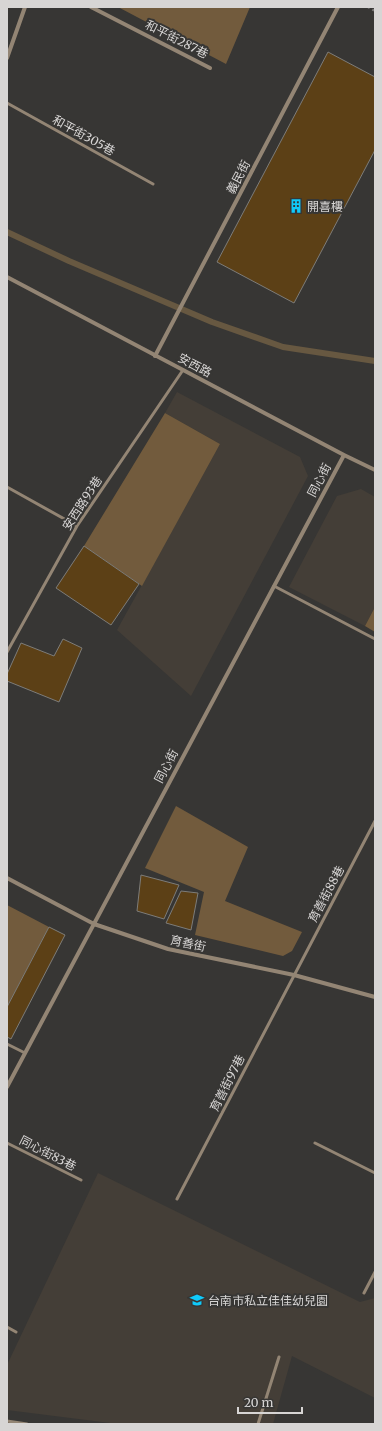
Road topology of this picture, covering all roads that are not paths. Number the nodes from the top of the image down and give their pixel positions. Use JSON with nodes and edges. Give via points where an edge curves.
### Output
{"nodes":[{"id":1,"x":25,"y":7,"type":"edge"},
{"id":2,"x":92,"y":7,"type":"edge"},
{"id":3,"x":338,"y":7,"type":"edge"},
{"id":4,"x":7,"y":58,"type":"edge"},
{"id":5,"x":210,"y":68,"type":"dead end"},
{"id":6,"x":7,"y":103,"type":"edge"},
{"id":7,"x":153,"y":184,"type":"dead end"},
{"id":8,"x":7,"y":277,"type":"edge"},
{"id":9,"x":155,"y":356,"type":"junction"},
{"id":10,"x":183,"y":370,"type":"junction"},
{"id":11,"x":344,"y":455,"type":"junction"},
{"id":12,"x":375,"y":470,"type":"edge"},
{"id":13,"x":7,"y":488,"type":"edge"},
{"id":14,"x":77,"y":526,"type":"junction"},
{"id":15,"x":274,"y":586,"type":"junction"},
{"id":16,"x":375,"y":639,"type":"edge"},
{"id":17,"x":7,"y":652,"type":"edge"},
{"id":18,"x":375,"y":821,"type":"edge"},
{"id":19,"x":7,"y":878,"type":"edge"},
{"id":20,"x":94,"y":924,"type":"junction"},
{"id":21,"x":294,"y":975,"type":"junction"},
{"id":22,"x":375,"y":997,"type":"edge"},
{"id":23,"x":7,"y":1044,"type":"edge"},
{"id":24,"x":25,"y":1053,"type":"junction"},
{"id":25,"x":7,"y":1087,"type":"edge"},
{"id":26,"x":7,"y":1143,"type":"edge"},
{"id":27,"x":315,"y":1143,"type":"dead end"},
{"id":28,"x":375,"y":1173,"type":"edge"},
{"id":29,"x":80,"y":1180,"type":"dead end"},
{"id":30,"x":177,"y":1199,"type":"dead end"},
{"id":31,"x":375,"y":1272,"type":"edge"},
{"id":32,"x":364,"y":1293,"type":"dead end"},
{"id":33,"x":7,"y":1327,"type":"edge"},
{"id":34,"x":16,"y":1332,"type":"dead end"},
{"id":35,"x":279,"y":1356,"type":"dead end"},
{"id":36,"x":7,"y":1421,"type":"edge"},
{"id":37,"x":27,"y":1424,"type":"edge"},
{"id":38,"x":258,"y":1424,"type":"edge"}],
"edges":[{"from":1,"to":4,"type":"street"},
{"from":2,"to":5,"type":"street","name":"和平街287巷"},
{"from":3,"to":9,"type":"street","name":"義民街"},
{"from":6,"to":7,"type":"lane","name":"和平街305巷"},
{"from":8,"to":9,"type":"street","name":"安西路"},
{"from":9,"to":10,"type":"street","name":"安西路"},
{"from":10,"to":11,"type":"street","name":"安西路"},
{"from":10,"to":14,"type":"lane","name":"安西路93巷"},
{"from":11,"to":12,"type":"street","name":"安西路"},
{"from":11,"to":15,"type":"street","name":"同心街"},
{"from":13,"to":14,"type":"lane"},
{"from":14,"to":17,"type":"lane","name":"安西路93巷"},
{"from":15,"to":16,"type":"lane"},
{"from":15,"to":20,"type":"street","name":"同心街"},
{"from":18,"to":21,"type":"lane","name":"育善街88巷"},
{"from":19,"to":20,"type":"street","name":"育善街"},
{"from":20,"to":21,"type":"street","name":"育善街","via":[[168,949]]},
{"from":20,"to":24,"type":"street","name":"同心街"},
{"from":21,"to":22,"type":"street","name":"育善街"},
{"from":21,"to":30,"type":"lane","name":"育善街97巷"},
{"from":23,"to":24,"type":"lane"},
{"from":24,"to":25,"type":"street","name":"同心街"},
{"from":26,"to":29,"type":"lane","name":"同心街83巷"},
{"from":27,"to":28,"type":"lane"},
{"from":31,"to":32,"type":"lane"},
{"from":33,"to":34,"type":"lane"},
{"from":35,"to":38,"type":"lane"},
{"from":36,"to":37,"type":"lane"}]}
